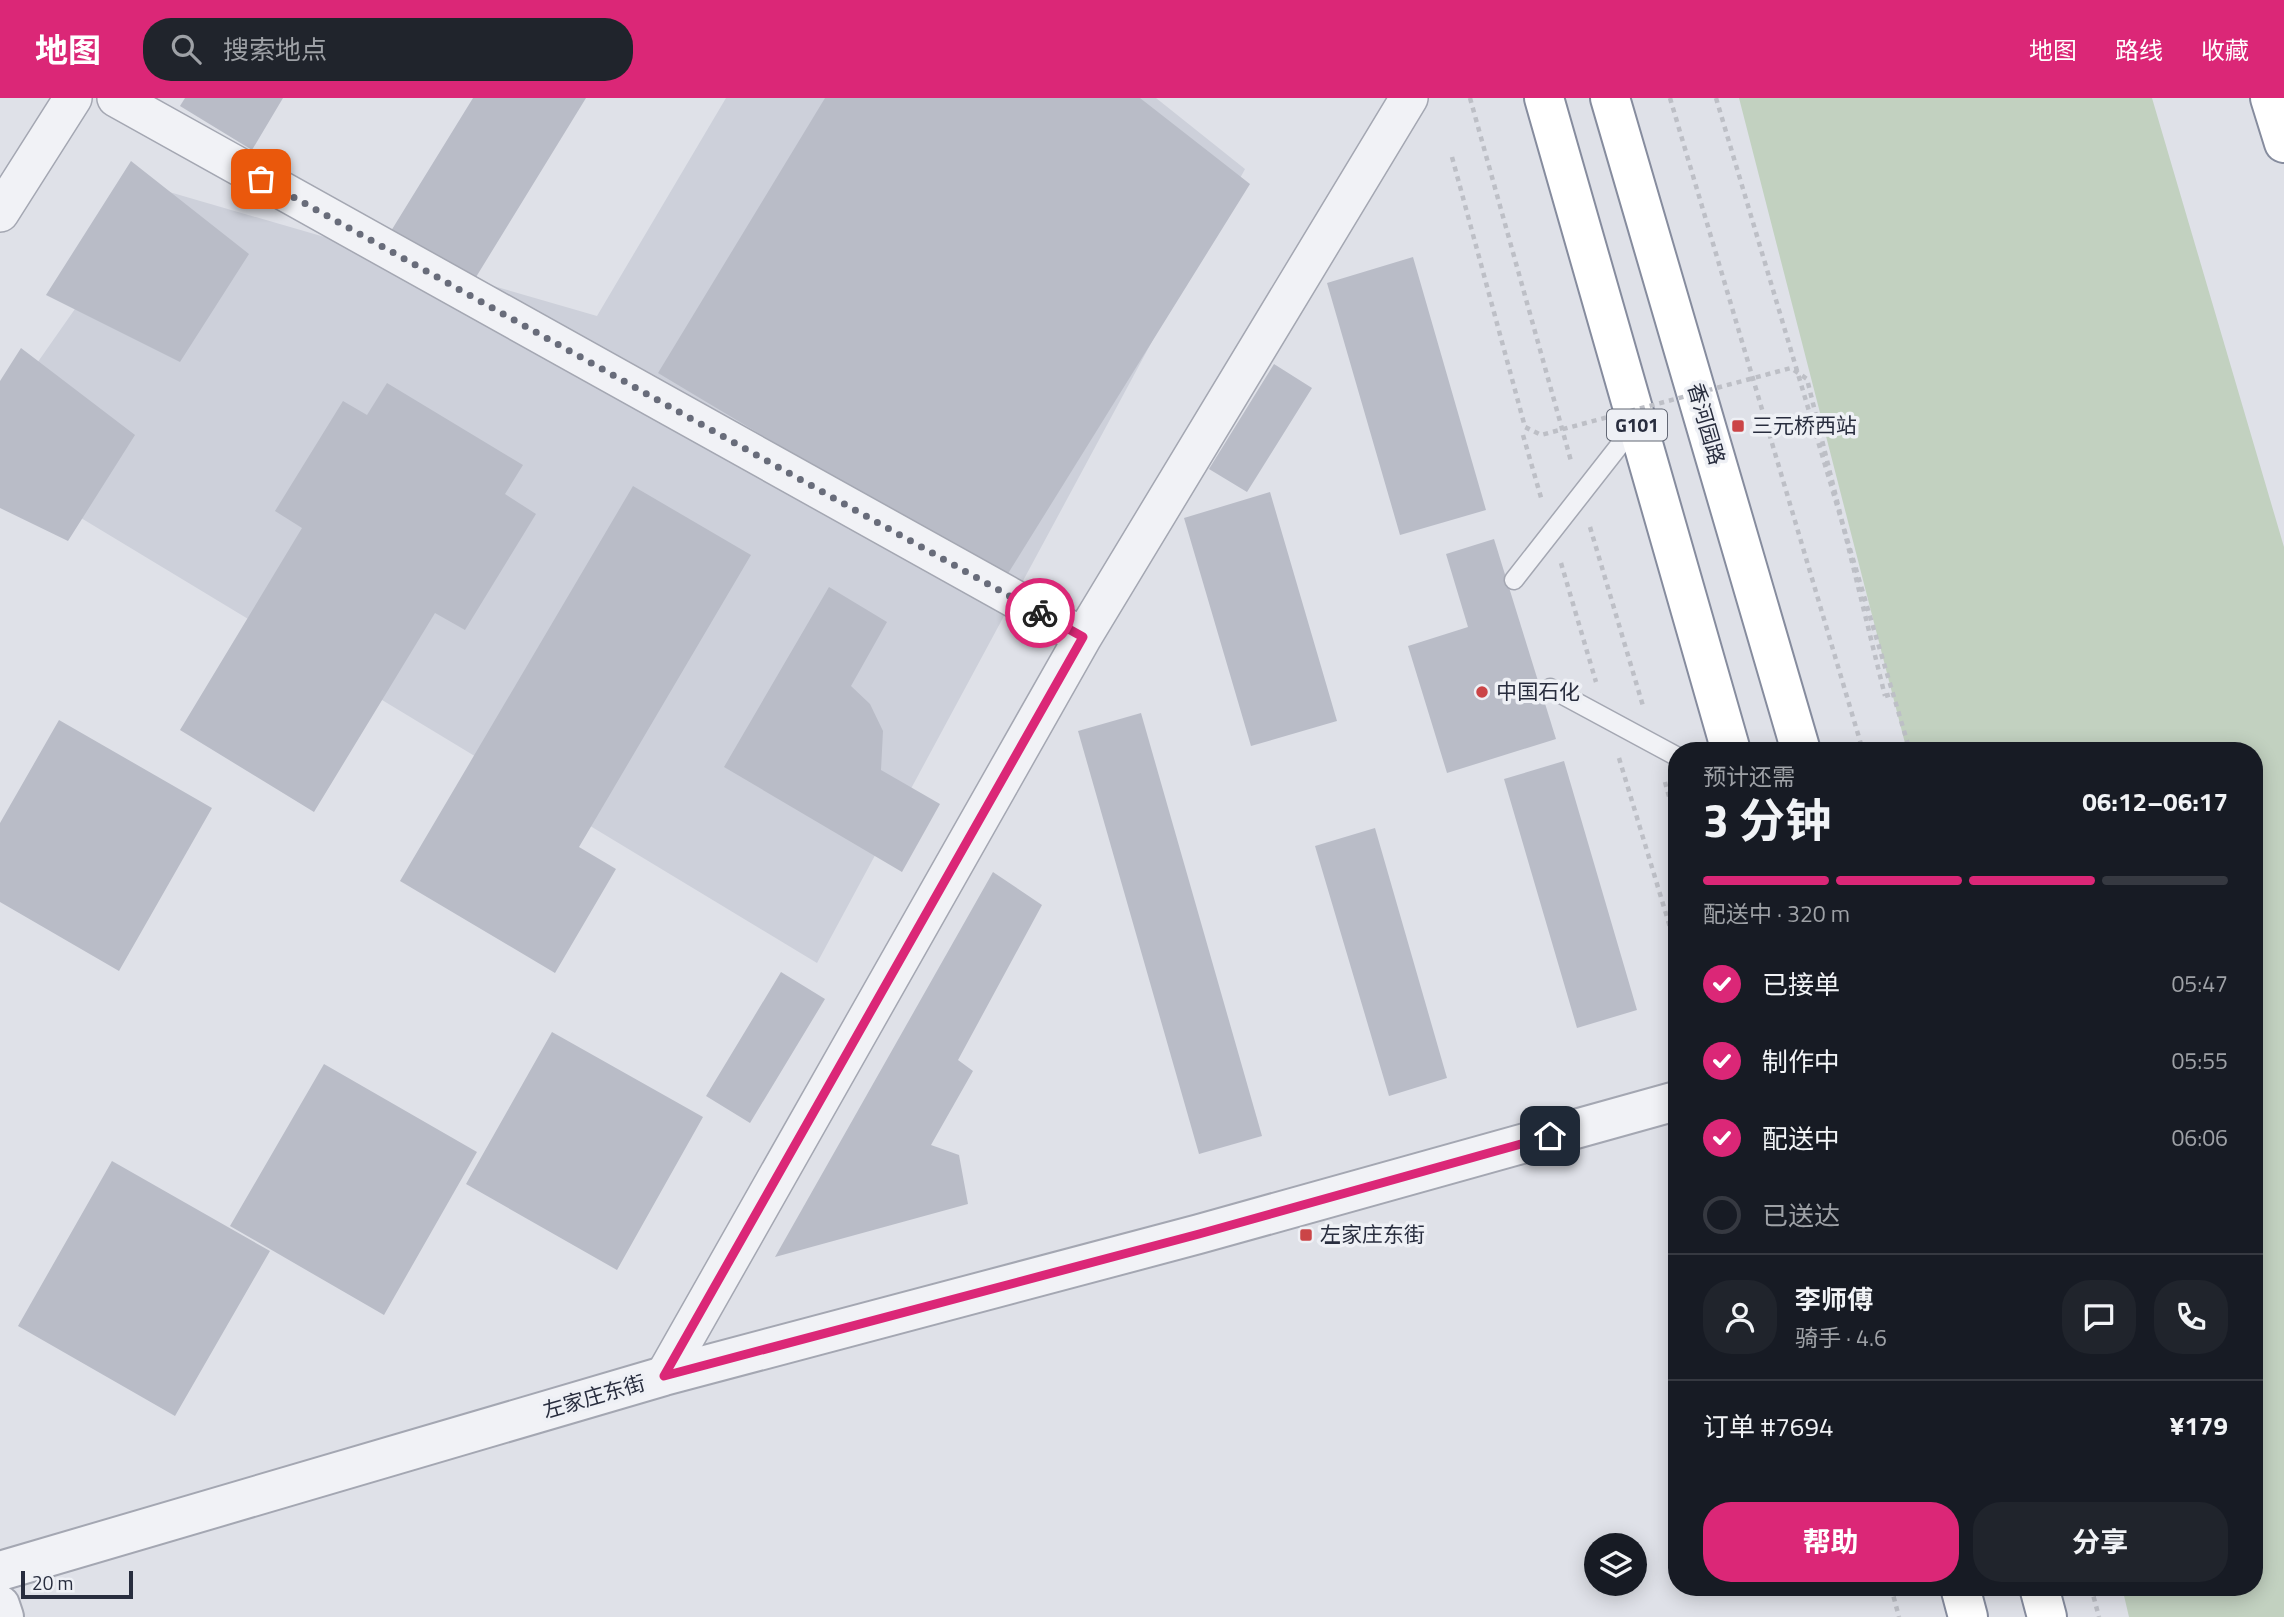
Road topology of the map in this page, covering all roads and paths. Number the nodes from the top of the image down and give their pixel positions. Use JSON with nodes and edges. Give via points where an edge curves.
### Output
{"nodes":[{"id":1,"x":73,"y":98,"type":"edge"},
{"id":2,"x":116,"y":98,"type":"edge"},
{"id":3,"x":1409,"y":98,"type":"edge"},
{"id":4,"x":1544,"y":98,"type":"edge"},
{"id":5,"x":1610,"y":98,"type":"edge"},
{"id":6,"x":1670,"y":98,"type":"edge"},
{"id":7,"x":1716,"y":98,"type":"edge"},
{"id":8,"x":2270,"y":98,"type":"edge"},
{"id":9,"x":2284,"y":143,"type":"edge"},
{"id":10,"x":1452,"y":157,"type":"dead end"},
{"id":11,"x":0,"y":213,"type":"edge"},
{"id":12,"x":1637,"y":423,"type":"junction"},
{"id":13,"x":1514,"y":580,"type":"dead end"},
{"id":14,"x":1083,"y":637,"type":"junction"},
{"id":15,"x":1550,"y":688,"type":"dead end"},
{"id":16,"x":1892,"y":694,"type":"junction"},
{"id":17,"x":1728,"y":742,"type":"edge"},
{"id":18,"x":1798,"y":742,"type":"edge"},
{"id":19,"x":1860,"y":742,"type":"edge"},
{"id":20,"x":1907,"y":742,"type":"edge"},
{"id":21,"x":1668,"y":752,"type":"edge"},
{"id":22,"x":1668,"y":1103,"type":"edge"},
{"id":23,"x":664,"y":1376,"type":"junction"},
{"id":24,"x":0,"y":1572,"type":"edge"},
{"id":25,"x":1893,"y":1596,"type":"edge"},
{"id":26,"x":1962,"y":1596,"type":"edge"},
{"id":27,"x":2041,"y":1596,"type":"edge"},
{"id":28,"x":2093,"y":1596,"type":"edge"},
{"id":29,"x":0,"y":1605,"type":"edge"},
{"id":30,"x":4,"y":1617,"type":"edge"},
{"id":31,"x":1899,"y":1617,"type":"edge"},
{"id":32,"x":1968,"y":1617,"type":"edge"},
{"id":33,"x":2047,"y":1617,"type":"edge"},
{"id":34,"x":2099,"y":1617,"type":"edge"}],
"edges":[{"from":1,"to":11,"type":"street"},
{"from":2,"to":14,"type":"street"},
{"from":3,"to":14,"type":"street"},
{"from":4,"to":12,"type":"highway","number":"G101"},
{"from":5,"to":18,"type":"highway","name":"香河园路"},
{"from":6,"to":19,"type":"path"},
{"from":7,"to":16,"type":"path"},
{"from":8,"to":9,"type":"highway"},
{"from":10,"to":16,"type":"path","bridge":true,"via":[[1525,427],[1541,435],[1791,368],[1807,379],[1885,696]]},
{"from":12,"to":13,"type":"lane"},
{"from":12,"to":17,"type":"highway","number":"G101"},
{"from":14,"to":23,"type":"street"},
{"from":15,"to":21,"type":"lane"},
{"from":16,"to":20,"type":"path"},
{"from":22,"to":23,"type":"street","name":"左家庄东街"},
{"from":23,"to":24,"type":"street","name":"左家庄东街"},
{"from":25,"to":31,"type":"path"},
{"from":26,"to":32,"type":"highway"},
{"from":27,"to":33,"type":"highway"},
{"from":28,"to":34,"type":"path"},
{"from":29,"to":30,"type":"street"}]}
